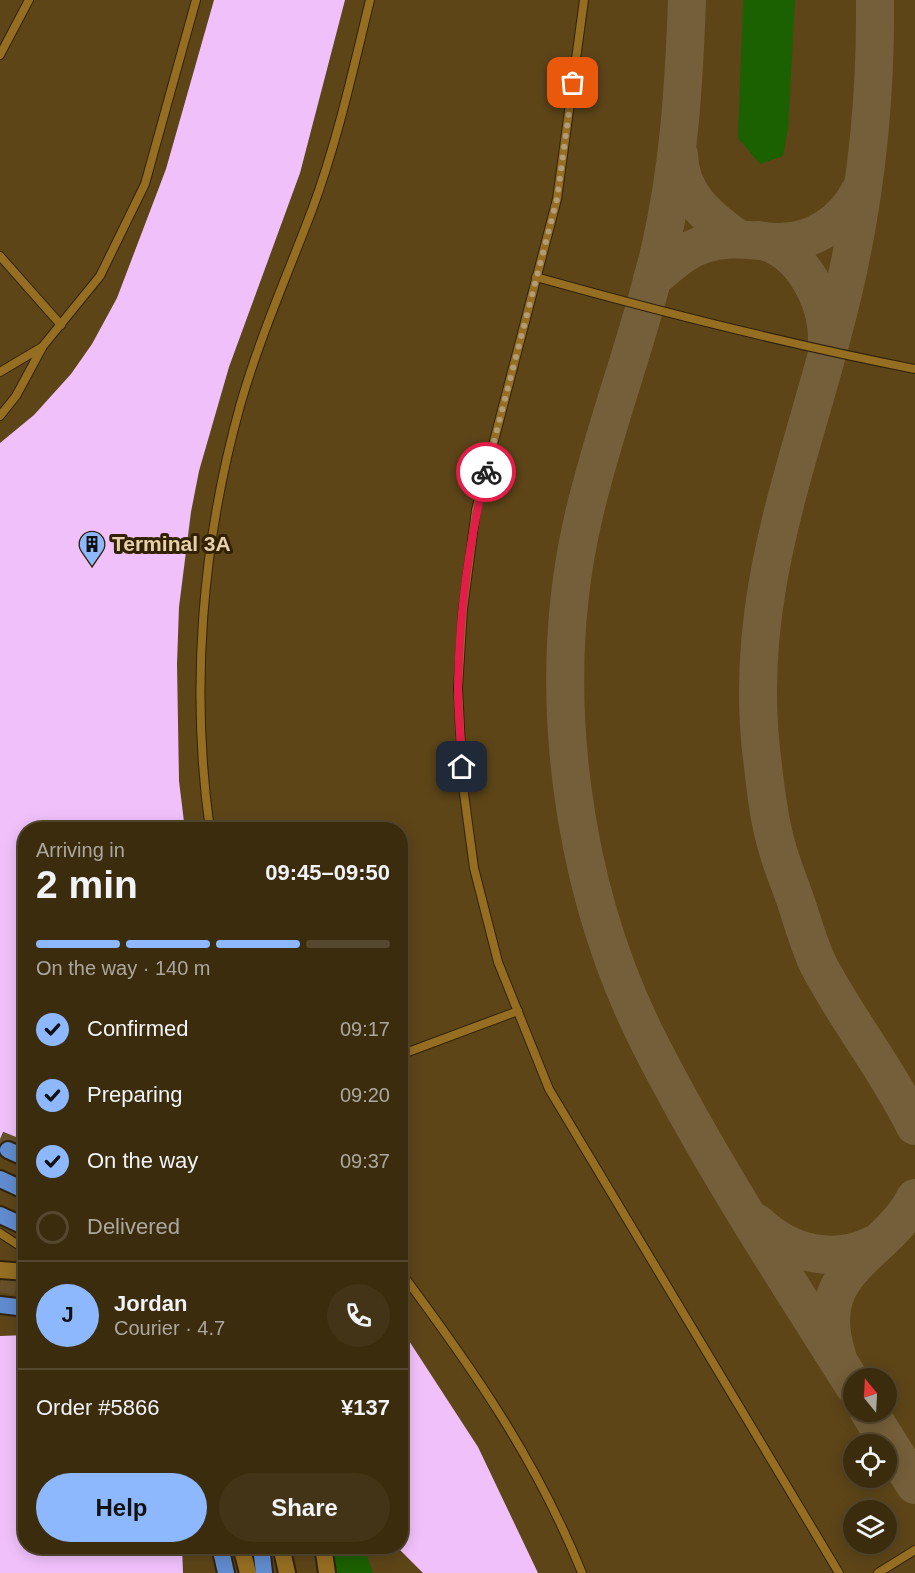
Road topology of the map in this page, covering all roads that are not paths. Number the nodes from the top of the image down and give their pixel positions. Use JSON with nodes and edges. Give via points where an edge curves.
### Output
{"nodes":[{"id":1,"x":29,"y":0,"type":"edge"},
{"id":2,"x":196,"y":0,"type":"edge"},
{"id":3,"x":370,"y":0,"type":"edge"},
{"id":4,"x":584,"y":0,"type":"edge"},
{"id":5,"x":0,"y":55,"type":"edge"},
{"id":6,"x":0,"y":256,"type":"edge"},
{"id":7,"x":536,"y":277,"type":"junction"},
{"id":8,"x":61,"y":325,"type":"junction"},
{"id":9,"x":44,"y":346,"type":"junction"},
{"id":10,"x":915,"y":369,"type":"edge"},
{"id":11,"x":0,"y":372,"type":"edge"},
{"id":12,"x":0,"y":416,"type":"edge"},
{"id":13,"x":209,"y":822,"type":"edge"},
{"id":14,"x":518,"y":1011,"type":"junction"},
{"id":15,"x":408,"y":1052,"type":"edge"},
{"id":16,"x":8,"y":1150,"type":"dead end"},
{"id":17,"x":18,"y":1154,"type":"edge"},
{"id":18,"x":0,"y":1179,"type":"edge"},
{"id":19,"x":18,"y":1187,"type":"edge"},
{"id":20,"x":0,"y":1215,"type":"edge"},
{"id":21,"x":18,"y":1223,"type":"edge"},
{"id":22,"x":0,"y":1233,"type":"edge"},
{"id":23,"x":18,"y":1245,"type":"edge"},
{"id":24,"x":0,"y":1270,"type":"edge"},
{"id":25,"x":18,"y":1271,"type":"edge"},
{"id":26,"x":408,"y":1282,"type":"edge"},
{"id":27,"x":0,"y":1305,"type":"edge"},
{"id":28,"x":18,"y":1307,"type":"edge"},
{"id":29,"x":915,"y":1550,"type":"edge"},
{"id":30,"x":222,"y":1554,"type":"edge"},
{"id":31,"x":236,"y":1554,"type":"edge"},
{"id":32,"x":243,"y":1554,"type":"edge"},
{"id":33,"x":262,"y":1554,"type":"edge"},
{"id":34,"x":282,"y":1554,"type":"edge"},
{"id":35,"x":324,"y":1554,"type":"edge"},
{"id":36,"x":226,"y":1573,"type":"edge"},
{"id":37,"x":239,"y":1573,"type":"edge"},
{"id":38,"x":248,"y":1573,"type":"edge"},
{"id":39,"x":264,"y":1573,"type":"edge"},
{"id":40,"x":286,"y":1573,"type":"edge"},
{"id":41,"x":327,"y":1573,"type":"edge"},
{"id":42,"x":582,"y":1573,"type":"edge"},
{"id":43,"x":839,"y":1573,"type":"edge"},
{"id":44,"x":878,"y":1573,"type":"edge"}],
"edges":[{"from":1,"to":5,"type":"lane"},
{"from":2,"to":8,"type":"lane","via":[[145,184],[100,276]]},
{"from":3,"to":13,"type":"lane","via":[[313,208],[247,385],[214,519],[205,600],[201,706]]},
{"from":4,"to":7,"type":"lane","via":[[557,199]]},
{"from":6,"to":8,"type":"lane"},
{"from":7,"to":10,"type":"lane","via":[[826,352]]},
{"from":7,"to":14,"type":"lane","via":[[476,510],[458,688],[463,786],[474,868],[498,962]]},
{"from":8,"to":9,"type":"lane"},
{"from":9,"to":11,"type":"lane"},
{"from":9,"to":12,"type":"lane"},
{"from":14,"to":15,"type":"lane"},
{"from":14,"to":43,"type":"lane","via":[[549,1089]]},
{"from":16,"to":17,"type":"highway"},
{"from":18,"to":19,"type":"highway"},
{"from":20,"to":21,"type":"highway"},
{"from":22,"to":23,"type":"lane"},
{"from":24,"to":25,"type":"main road"},
{"from":26,"to":42,"type":"lane","via":[[455,1344],[516,1438]]},
{"from":27,"to":28,"type":"highway"},
{"from":29,"to":44,"type":"lane"},
{"from":30,"to":36,"type":"highway"},
{"from":31,"to":37,"type":"main road"},
{"from":32,"to":38,"type":"main road"},
{"from":33,"to":39,"type":"highway"},
{"from":34,"to":40,"type":"main road"},
{"from":35,"to":41,"type":"main road"}]}
